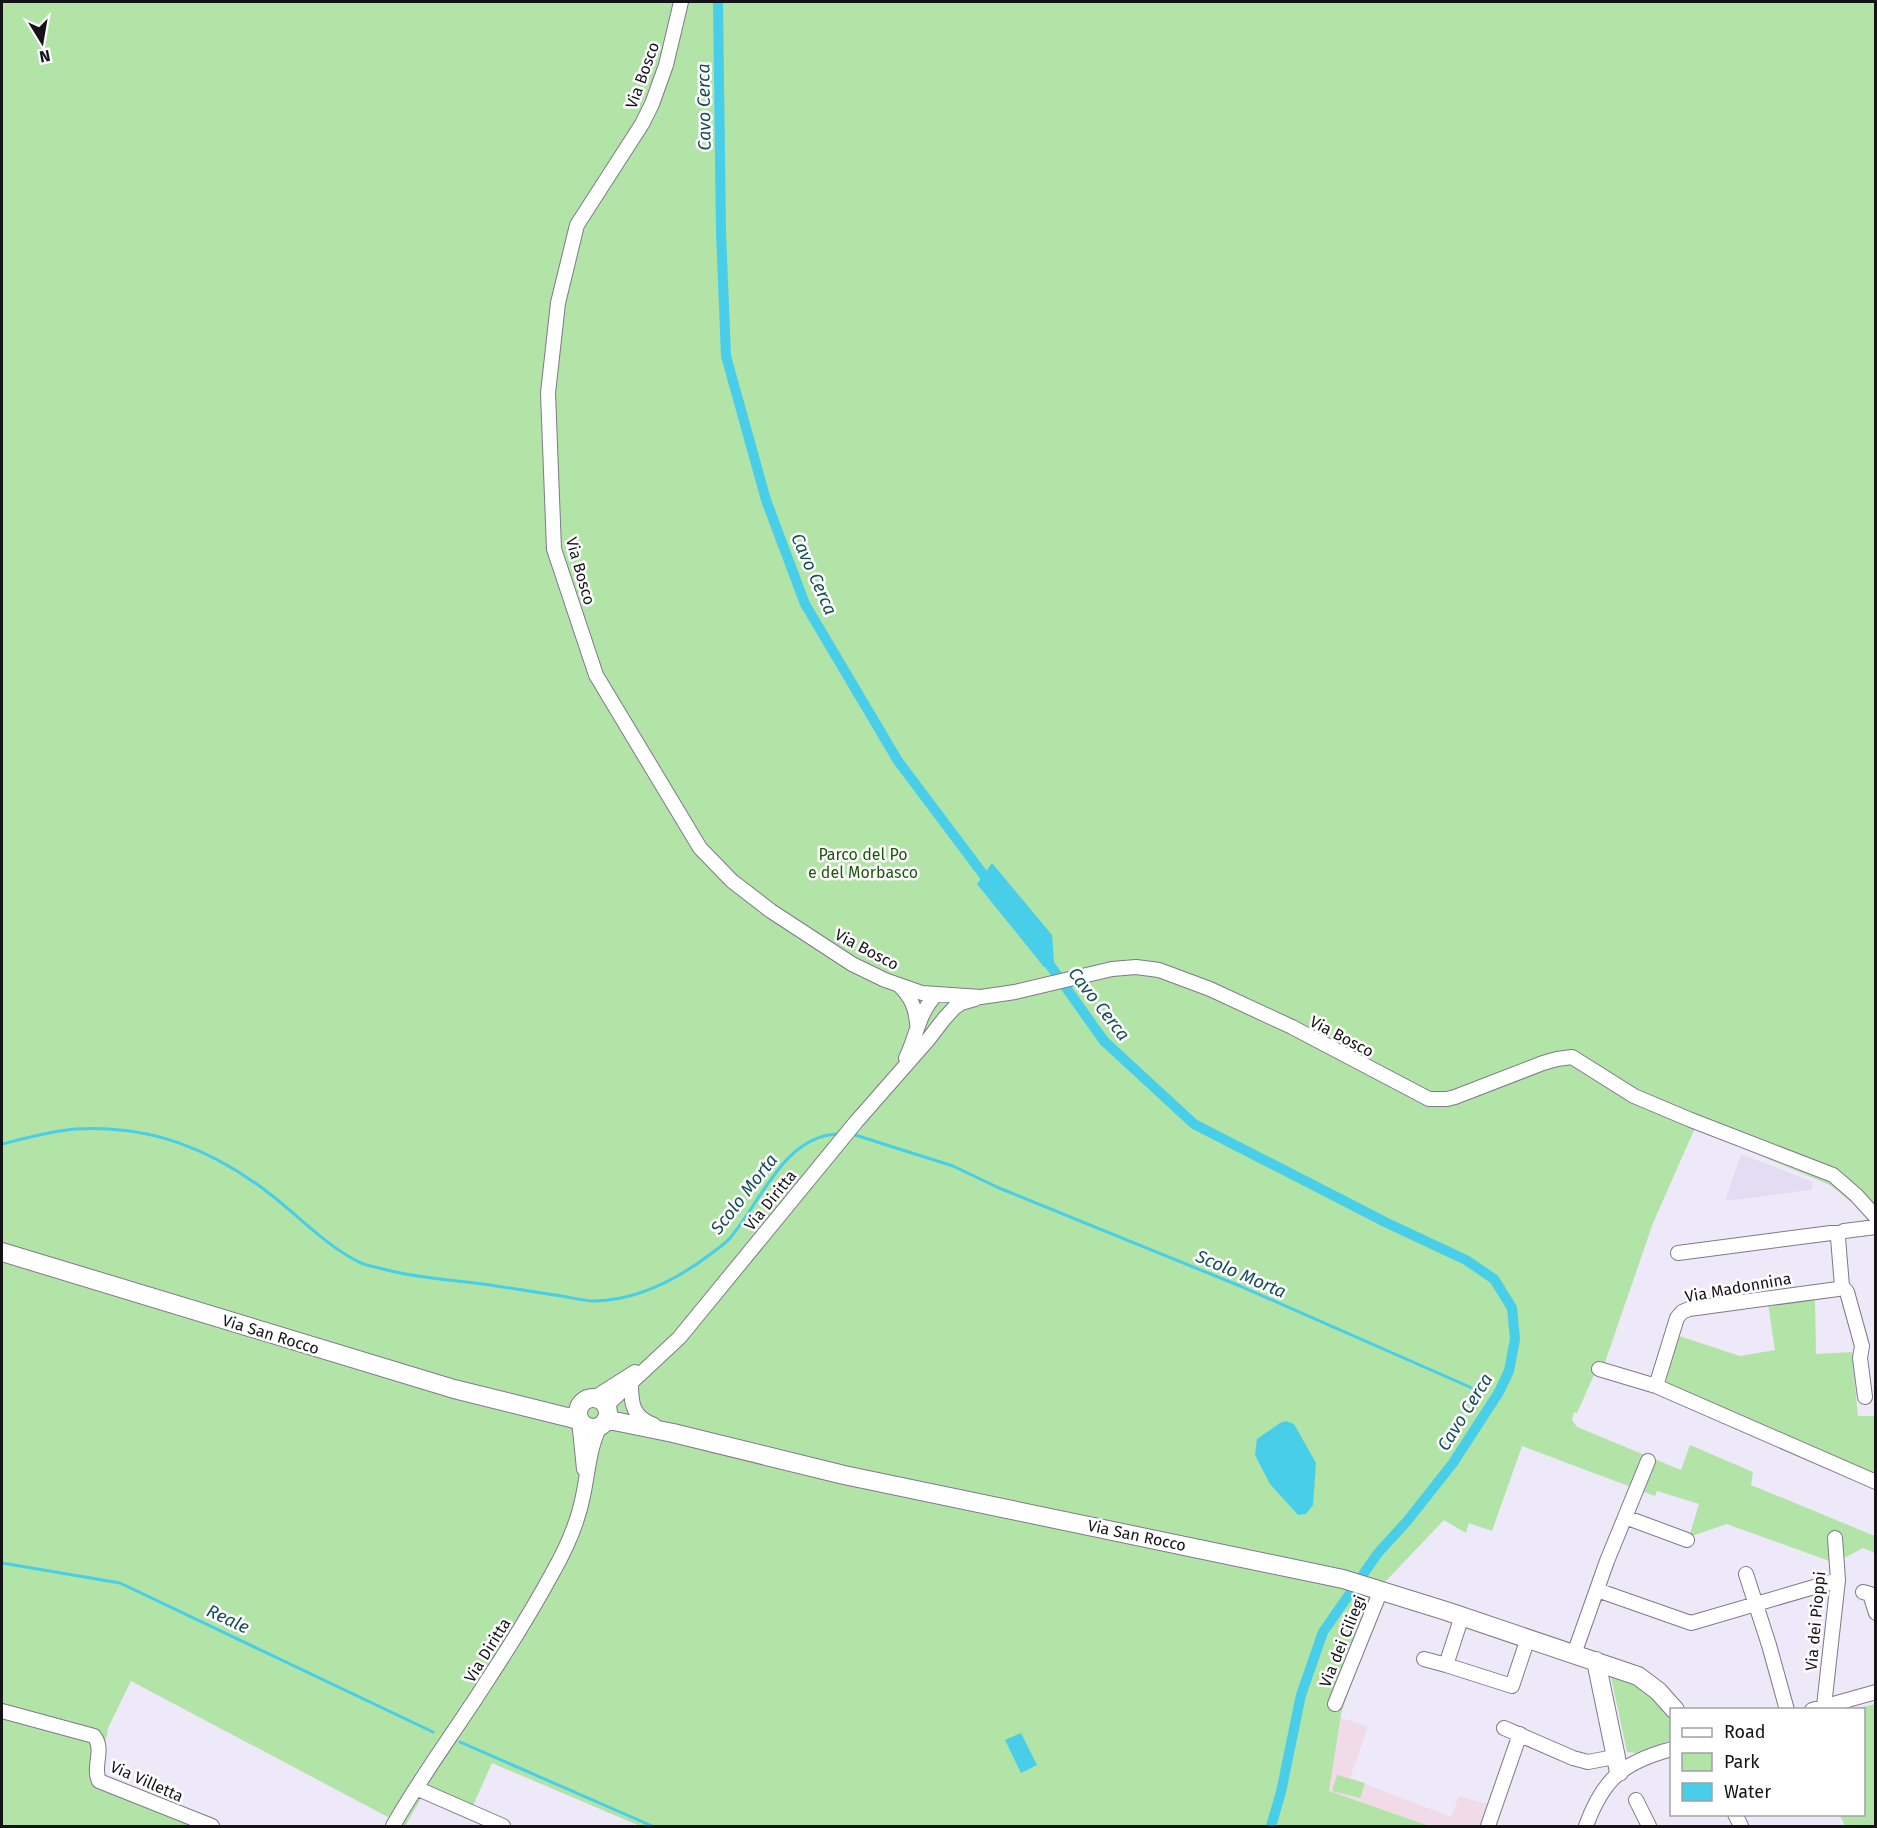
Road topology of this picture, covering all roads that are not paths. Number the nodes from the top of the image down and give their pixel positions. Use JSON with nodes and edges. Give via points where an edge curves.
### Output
{"nodes":[{"id":1,"x":681,"y":2,"type":"edge"},
{"id":2,"x":899,"y":985,"type":"junction"},
{"id":3,"x":937,"y":994,"type":"junction"},
{"id":4,"x":981,"y":997,"type":"junction"},
{"id":5,"x":944,"y":1019,"type":"junction"},
{"id":6,"x":917,"y":1024,"type":"junction"},
{"id":7,"x":901,"y":1068,"type":"junction"},
{"id":8,"x":1875,"y":1217,"type":"edge"},
{"id":9,"x":1875,"y":1227,"type":"edge"},
{"id":10,"x":1840,"y":1233,"type":"junction"},
{"id":11,"x":2,"y":1252,"type":"edge"},
{"id":12,"x":1678,"y":1253,"type":"dead end"},
{"id":13,"x":1842,"y":1286,"type":"junction"},
{"id":14,"x":665,"y":1353,"type":"junction"},
{"id":15,"x":1599,"y":1369,"type":"dead end"},
{"id":16,"x":631,"y":1384,"type":"junction"},
{"id":17,"x":1656,"y":1386,"type":"junction"},
{"id":18,"x":1865,"y":1396,"type":"dead end"},
{"id":19,"x":601,"y":1413,"type":"junction"},
{"id":20,"x":579,"y":1414,"type":"junction"},
{"id":21,"x":643,"y":1421,"type":"junction"},
{"id":22,"x":673,"y":1433,"type":"junction"},
{"id":23,"x":1648,"y":1461,"type":"dead end"},
{"id":24,"x":585,"y":1480,"type":"junction"},
{"id":25,"x":1875,"y":1482,"type":"edge"},
{"id":26,"x":1625,"y":1517,"type":"junction"},
{"id":27,"x":1835,"y":1538,"type":"dead end"},
{"id":28,"x":1687,"y":1540,"type":"dead end"},
{"id":29,"x":1746,"y":1574,"type":"dead end"},
{"id":30,"x":1838,"y":1580,"type":"junction"},
{"id":31,"x":1378,"y":1589,"type":"junction"},
{"id":32,"x":1597,"y":1590,"type":"junction"},
{"id":33,"x":1863,"y":1592,"type":"dead end"},
{"id":34,"x":1755,"y":1604,"type":"junction"},
{"id":35,"x":1875,"y":1613,"type":"edge"},
{"id":36,"x":1462,"y":1616,"type":"junction"},
{"id":37,"x":1528,"y":1638,"type":"junction"},
{"id":38,"x":1574,"y":1654,"type":"junction"},
{"id":39,"x":1424,"y":1659,"type":"dead end"},
{"id":40,"x":1596,"y":1661,"type":"junction"},
{"id":41,"x":1446,"y":1665,"type":"junction"},
{"id":42,"x":1875,"y":1692,"type":"edge"},
{"id":43,"x":1335,"y":1704,"type":"dead end"},
{"id":44,"x":1673,"y":1708,"type":"edge"},
{"id":45,"x":1786,"y":1708,"type":"edge"},
{"id":46,"x":1818,"y":1708,"type":"edge"},
{"id":47,"x":2,"y":1711,"type":"edge"},
{"id":48,"x":1504,"y":1728,"type":"dead end"},
{"id":49,"x":1520,"y":1734,"type":"junction"},
{"id":50,"x":1670,"y":1749,"type":"edge"},
{"id":51,"x":1618,"y":1763,"type":"junction"},
{"id":52,"x":416,"y":1788,"type":"junction"},
{"id":53,"x":1636,"y":1800,"type":"dead end"},
{"id":54,"x":502,"y":1826,"type":"edge"},
{"id":55,"x":212,"y":1827,"type":"edge"},
{"id":56,"x":393,"y":1827,"type":"edge"},
{"id":57,"x":1488,"y":1827,"type":"edge"},
{"id":58,"x":1586,"y":1827,"type":"edge"},
{"id":59,"x":1649,"y":1827,"type":"edge"}],
"edges":[{"from":1,"to":2,"type":"street","name":"Via Bosco","via":[[655,96],[577,225],[558,303],[548,393],[554,549],[596,675],[700,848],[732,881],[771,911],[852,964]]},
{"from":2,"to":3,"type":"street","name":"Via Bosco"},
{"from":2,"to":6,"type":"street","via":[[911,1000]]},
{"from":3,"to":4,"type":"street","name":"Via Bosco"},
{"from":3,"to":5,"type":"street"},
{"from":3,"to":6,"type":"street","name":"Via Diritta","via":[[928,1002]]},
{"from":4,"to":5,"type":"street","name":"Via Diritta","via":[[961,1003]]},
{"from":4,"to":8,"type":"street","name":"Via Bosco","via":[[1112,969],[1159,970],[1292,1028],[1429,1099],[1447,1099],[1543,1063],[1572,1057],[1634,1096],[1833,1175]]},
{"from":5,"to":7,"type":"street","name":"Via Diritta"},
{"from":6,"to":7,"type":"street","name":"Via Diritta"},
{"from":7,"to":14,"type":"street","name":"Via Diritta"},
{"from":9,"to":10,"type":"street"},
{"from":10,"to":12,"type":"street"},
{"from":10,"to":13,"type":"street"},
{"from":11,"to":20,"type":"main road","name":"Via San Rocco","via":[[432,1383],[543,1411]]},
{"from":13,"to":17,"type":"street","name":"Via Madonnina","via":[[1682,1312]]},
{"from":13,"to":18,"type":"street","via":[[1862,1347]]},
{"from":14,"to":16,"type":"street","name":"Via Diritta"},
{"from":14,"to":19,"type":"street","name":"Via Diritta"},
{"from":15,"to":17,"type":"street"},
{"from":16,"to":19,"type":"street","name":"Via Diritta"},
{"from":16,"to":21,"type":"street","via":[[631,1402]]},
{"from":17,"to":25,"type":"street"},
{"from":19,"to":20,"type":"main road","via":[[584,1400]]},
{"from":19,"to":20,"type":"main road","name":"Via San Rocco","via":[[596,1428],[586,1426]]},
{"from":19,"to":21,"type":"main road","name":"Via San Rocco"},
{"from":19,"to":22,"type":"main road","name":"Via San Rocco","via":[[614,1421]]},
{"from":19,"to":24,"type":"street","name":"Via Diritta"},
{"from":20,"to":24,"type":"street","name":"Via Diritta"},
{"from":21,"to":22,"type":"street","name":"Via San Rocco"},
{"from":22,"to":31,"type":"main road","name":"Via San Rocco","via":[[844,1475]]},
{"from":23,"to":26,"type":"street"},
{"from":24,"to":52,"type":"street","name":"Via Diritta","via":[[569,1539],[554,1571]]},
{"from":26,"to":28,"type":"street"},
{"from":26,"to":32,"type":"street"},
{"from":27,"to":30,"type":"street","name":"Via dei Pioppi"},
{"from":29,"to":34,"type":"street"},
{"from":30,"to":34,"type":"street"},
{"from":30,"to":46,"type":"street","name":"Via dei Pioppi"},
{"from":31,"to":36,"type":"main road","name":"Via San Rocco"},
{"from":31,"to":43,"type":"street","name":"Via dei Ciliegi"},
{"from":32,"to":34,"type":"street","via":[[1691,1623]]},
{"from":32,"to":38,"type":"street"},
{"from":33,"to":35,"type":"street","via":[[1870,1594]]},
{"from":34,"to":45,"type":"street"},
{"from":36,"to":37,"type":"main road","name":"Via San Rocco"},
{"from":36,"to":41,"type":"street"},
{"from":37,"to":38,"type":"main road","name":"Via San Rocco"},
{"from":37,"to":41,"type":"street","via":[[1512,1686]]},
{"from":38,"to":40,"type":"main road","name":"Via San Rocco"},
{"from":39,"to":41,"type":"street"},
{"from":40,"to":44,"type":"main road","name":"Via San Rocco","via":[[1638,1676]]},
{"from":40,"to":51,"type":"main road"},
{"from":42,"to":46,"type":"street"},
{"from":47,"to":55,"type":"street","name":"Via Villetta","via":[[94,1736],[100,1748],[96,1773],[99,1780]]},
{"from":48,"to":49,"type":"street"},
{"from":49,"to":51,"type":"street","via":[[1574,1758],[1588,1762],[1609,1758]]},
{"from":49,"to":57,"type":"street"},
{"from":50,"to":51,"type":"street"},
{"from":51,"to":58,"type":"street","via":[[1595,1802]]},
{"from":52,"to":54,"type":"street"},
{"from":52,"to":56,"type":"street","name":"Via Diritta"},
{"from":53,"to":59,"type":"street"}]}
